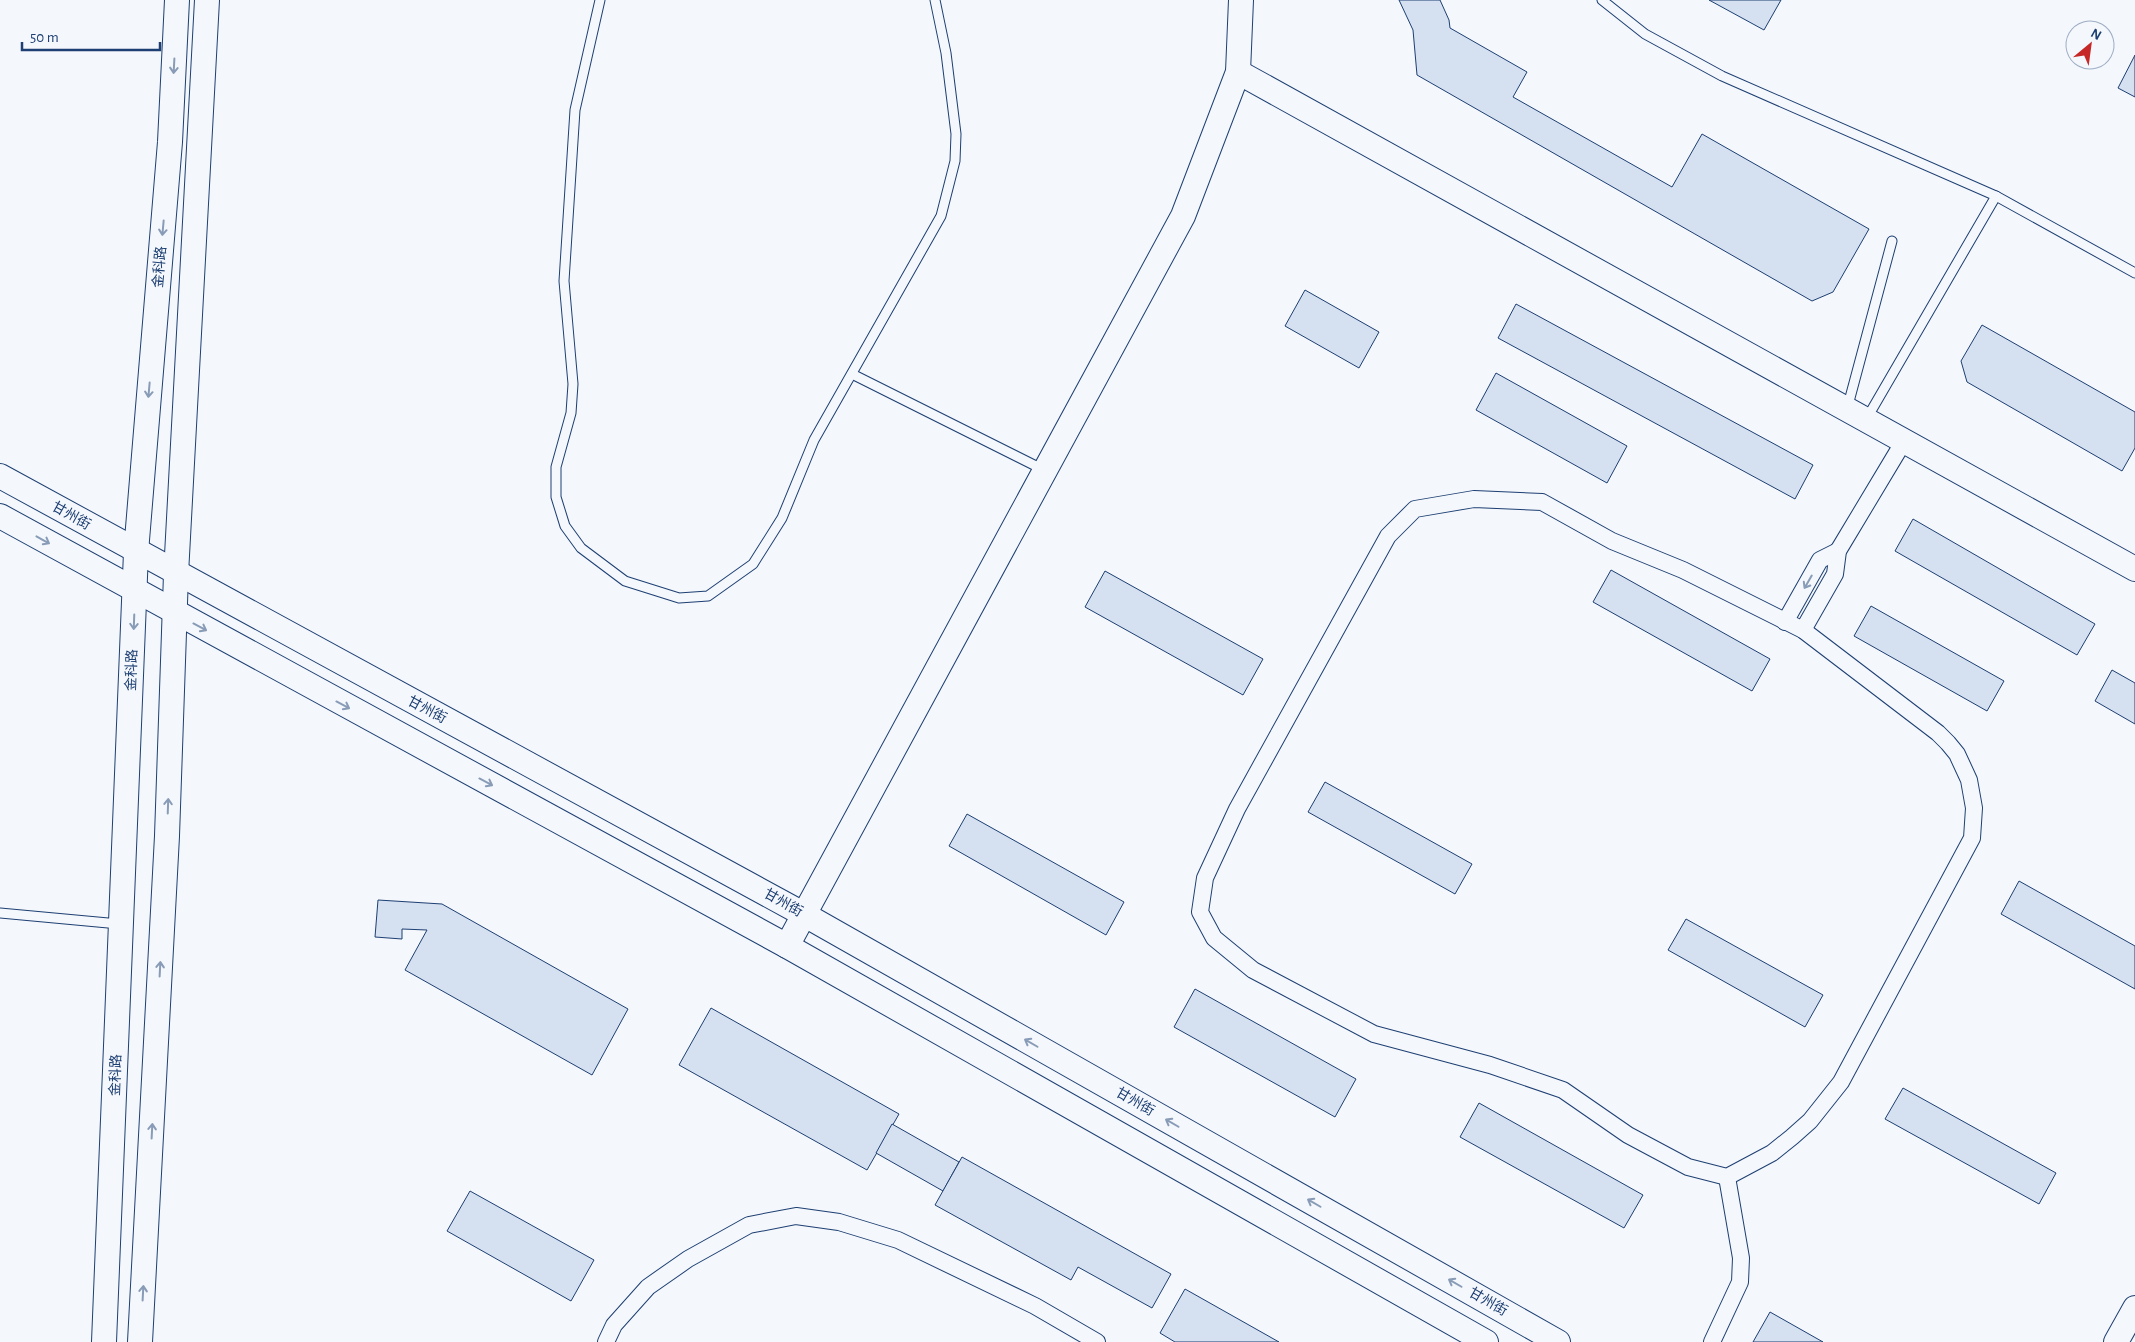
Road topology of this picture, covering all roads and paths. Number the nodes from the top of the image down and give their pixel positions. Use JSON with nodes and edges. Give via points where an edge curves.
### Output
{"nodes":[{"id":1,"x":177,"y":0,"type":"edge"},
{"id":2,"x":207,"y":0,"type":"edge"},
{"id":3,"x":600,"y":0,"type":"edge"},
{"id":4,"x":935,"y":0,"type":"edge"},
{"id":5,"x":1241,"y":0,"type":"edge"},
{"id":6,"x":1602,"y":0,"type":"edge"},
{"id":7,"x":1238,"y":72,"type":"junction"},
{"id":8,"x":1996,"y":196,"type":"junction"},
{"id":9,"x":1892,"y":241,"type":"dead end"},
{"id":10,"x":2135,"y":273,"type":"edge"},
{"id":11,"x":852,"y":374,"type":"junction"},
{"id":12,"x":1856,"y":415,"type":"junction"},
{"id":13,"x":1904,"y":441,"type":"junction"},
{"id":14,"x":1045,"y":470,"type":"junction"},
{"id":15,"x":0,"y":476,"type":"edge"},
{"id":16,"x":0,"y":516,"type":"edge"},
{"id":17,"x":1838,"y":551,"type":"junction"},
{"id":18,"x":136,"y":552,"type":"junction"},
{"id":19,"x":2135,"y":569,"type":"edge"},
{"id":20,"x":176,"y":574,"type":"junction"},
{"id":21,"x":135,"y":591,"type":"junction"},
{"id":22,"x":175,"y":614,"type":"junction"},
{"id":23,"x":1785,"y":622,"type":"junction"},
{"id":24,"x":1804,"y":630,"type":"junction"},
{"id":25,"x":0,"y":913,"type":"edge"},
{"id":26,"x":805,"y":915,"type":"junction"},
{"id":27,"x":122,"y":924,"type":"junction"},
{"id":28,"x":787,"y":946,"type":"junction"},
{"id":29,"x":1727,"y":1177,"type":"junction"},
{"id":30,"x":2135,"y":1308,"type":"edge"},
{"id":31,"x":104,"y":1342,"type":"edge"},
{"id":32,"x":140,"y":1342,"type":"edge"},
{"id":33,"x":606,"y":1342,"type":"edge"},
{"id":34,"x":1097,"y":1342,"type":"edge"},
{"id":35,"x":1486,"y":1342,"type":"edge"},
{"id":36,"x":1558,"y":1342,"type":"edge"},
{"id":37,"x":1712,"y":1342,"type":"edge"},
{"id":38,"x":2116,"y":1342,"type":"edge"}],
"edges":[{"from":1,"to":18,"type":"street","name":"金科路","one_way":true,"via":[[170,142]]},
{"from":2,"to":20,"type":"street"},
{"from":3,"to":11,"type":"lane","via":[[575,110],[564,280],[573,384],[571,413],[556,467],[556,497],[565,526],[581,548],[625,580],[679,598],[708,596],[753,564],[782,518],[814,440]]},
{"from":4,"to":11,"type":"lane","via":[[948,62],[956,134],[955,161],[941,216]]},
{"from":5,"to":7,"type":"street"},
{"from":6,"to":8,"type":"lane","via":[[1645,34],[1722,76]]},
{"from":7,"to":12,"type":"street"},
{"from":7,"to":14,"type":"street","via":[[1183,216]]},
{"from":8,"to":10,"type":"lane"},
{"from":8,"to":12,"type":"lane"},
{"from":9,"to":12,"type":"lane"},
{"from":11,"to":14,"type":"lane"},
{"from":12,"to":13,"type":"street"},
{"from":13,"to":17,"type":"street"},
{"from":13,"to":19,"type":"street"},
{"from":14,"to":26,"type":"street"},
{"from":15,"to":18,"type":"street","name":"甘州街"},
{"from":16,"to":21,"type":"street","one_way":true},
{"from":17,"to":23,"type":"street","one_way":true,"via":[[1820,560]]},
{"from":17,"to":24,"type":"street","via":[[1835,574]]},
{"from":18,"to":20,"type":"street","name":"甘州街"},
{"from":18,"to":21,"type":"street","name":"金科路"},
{"from":20,"to":22,"type":"street"},
{"from":20,"to":26,"type":"street","name":"甘州街"},
{"from":21,"to":22,"type":"street"},
{"from":21,"to":27,"type":"street","name":"金科路","one_way":true},
{"from":22,"to":28,"type":"street","one_way":true},
{"from":32,"to":22,"type":"street","one_way":true,"via":[[167,836]]},
{"from":23,"to":24,"type":"street"},
{"from":23,"to":29,"type":"street","via":[[1684,570],[1612,541],[1542,502],[1474,499],[1415,509],[1388,536],[1237,808],[1205,878],[1200,912],[1214,938],[1253,970],[1374,1034],[1490,1065],[1564,1090],[1628,1135],[1688,1167]]},
{"from":24,"to":29,"type":"street","via":[[1938,733],[1957,754],[1969,780],[1974,808],[1972,838],[1841,1082],[1810,1121],[1792,1137],[1772,1153]]},
{"from":25,"to":27,"type":"lane"},
{"from":26,"to":28,"type":"street"},
{"from":36,"to":26,"type":"street","name":"甘州街","one_way":true},
{"from":27,"to":31,"type":"street","name":"金科路"},
{"from":28,"to":35,"type":"street"},
{"from":29,"to":37,"type":"street","via":[[1741,1258],[1740,1282]]},
{"from":30,"to":38,"type":"street"},
{"from":33,"to":34,"type":"street","via":[[614,1325],[648,1287],[688,1259],[749,1225],[796,1216],[839,1222],[898,1240],[1035,1306]]}]}
